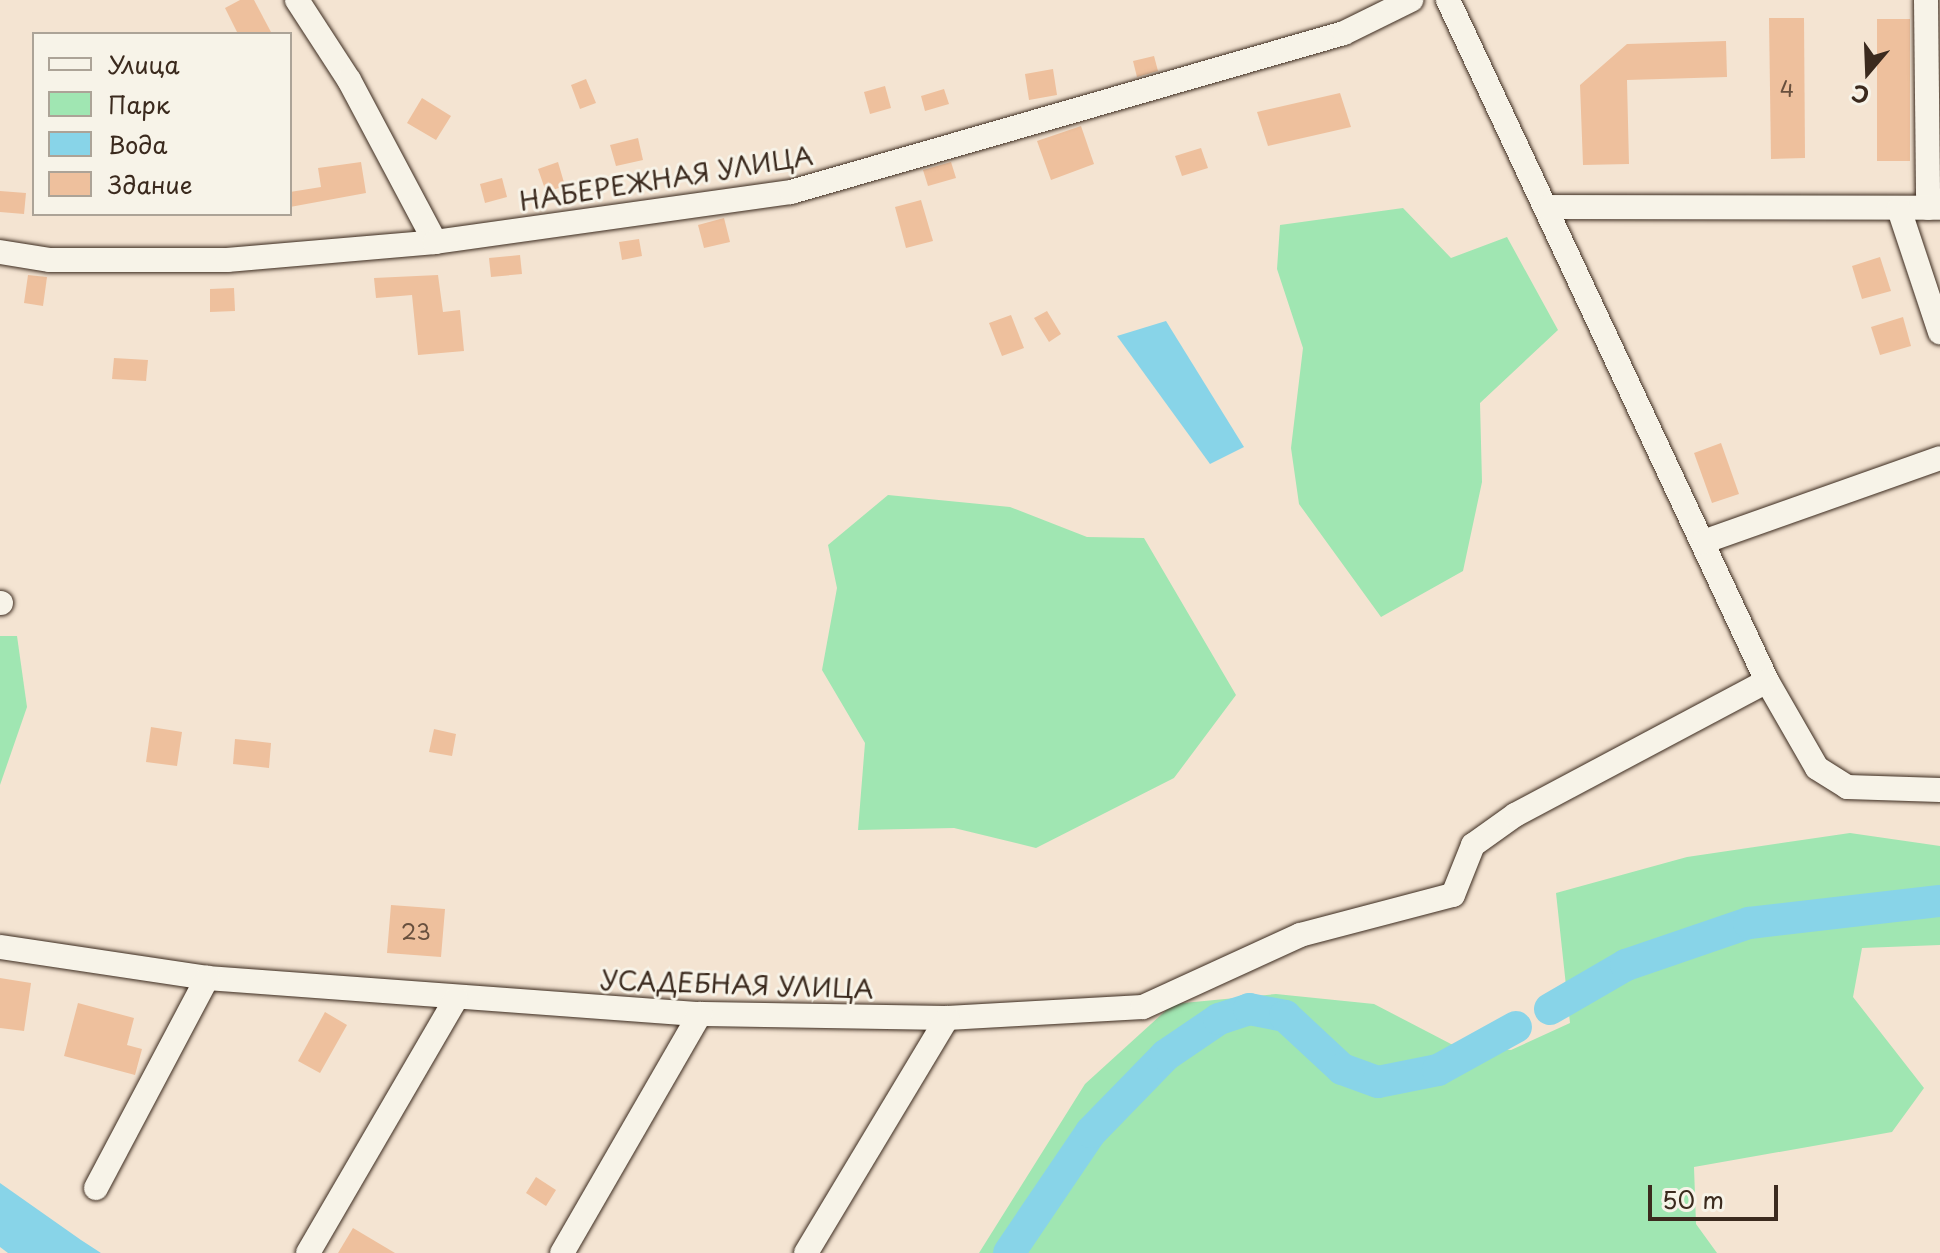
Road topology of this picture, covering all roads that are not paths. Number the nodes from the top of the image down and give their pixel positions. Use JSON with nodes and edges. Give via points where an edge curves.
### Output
{"nodes":[{"id":1,"x":297,"y":0,"type":"edge"},
{"id":2,"x":1411,"y":0,"type":"edge"},
{"id":3,"x":1448,"y":0,"type":"edge"},
{"id":4,"x":1926,"y":0,"type":"edge"},
{"id":5,"x":1548,"y":207,"type":"junction"},
{"id":6,"x":1934,"y":208,"type":"edge"},
{"id":7,"x":1899,"y":209,"type":"junction"},
{"id":8,"x":435,"y":242,"type":"junction"},
{"id":9,"x":0,"y":252,"type":"edge"},
{"id":10,"x":1940,"y":332,"type":"edge"},
{"id":11,"x":1940,"y":458,"type":"edge"},
{"id":12,"x":1703,"y":542,"type":"junction"},
{"id":13,"x":1767,"y":681,"type":"junction"},
{"id":14,"x":1940,"y":790,"type":"edge"},
{"id":15,"x":0,"y":947,"type":"edge"},
{"id":16,"x":207,"y":978,"type":"junction"},
{"id":17,"x":456,"y":999,"type":"junction"},
{"id":18,"x":700,"y":1014,"type":"junction"},
{"id":19,"x":947,"y":1018,"type":"junction"},
{"id":20,"x":96,"y":1188,"type":"dead end"},
{"id":21,"x":308,"y":1253,"type":"edge"},
{"id":22,"x":562,"y":1253,"type":"edge"},
{"id":23,"x":806,"y":1253,"type":"edge"}],
"edges":[{"from":1,"to":8,"type":"street","via":[[349,80]]},
{"from":2,"to":8,"type":"street","name":"НАБЕРЕЖНАЯ УЛИЦА","via":[[1344,33],[791,192]]},
{"from":3,"to":5,"type":"street"},
{"from":4,"to":6,"type":"street"},
{"from":5,"to":7,"type":"street"},
{"from":5,"to":12,"type":"street"},
{"from":6,"to":7,"type":"street"},
{"from":7,"to":10,"type":"street"},
{"from":8,"to":9,"type":"street","name":"НАБЕРЕЖНАЯ УЛИЦА","via":[[227,260],[50,260]]},
{"from":11,"to":12,"type":"street"},
{"from":12,"to":13,"type":"street"},
{"from":13,"to":14,"type":"street","via":[[1817,768],[1847,787]]},
{"from":13,"to":19,"type":"street","name":"УСАДЕБНАЯ УЛИЦА","via":[[1515,815],[1473,845],[1453,895],[1300,935],[1143,1007]]},
{"from":15,"to":16,"type":"street","name":"УСАДЕБНАЯ УЛИЦА"},
{"from":16,"to":17,"type":"street","name":"УСАДЕБНАЯ УЛИЦА"},
{"from":16,"to":20,"type":"street"},
{"from":17,"to":18,"type":"street","name":"УСАДЕБНАЯ УЛИЦА"},
{"from":17,"to":21,"type":"street"},
{"from":18,"to":19,"type":"street","name":"УСАДЕБНАЯ УЛИЦА"},
{"from":18,"to":22,"type":"street"},
{"from":19,"to":23,"type":"street"}]}
